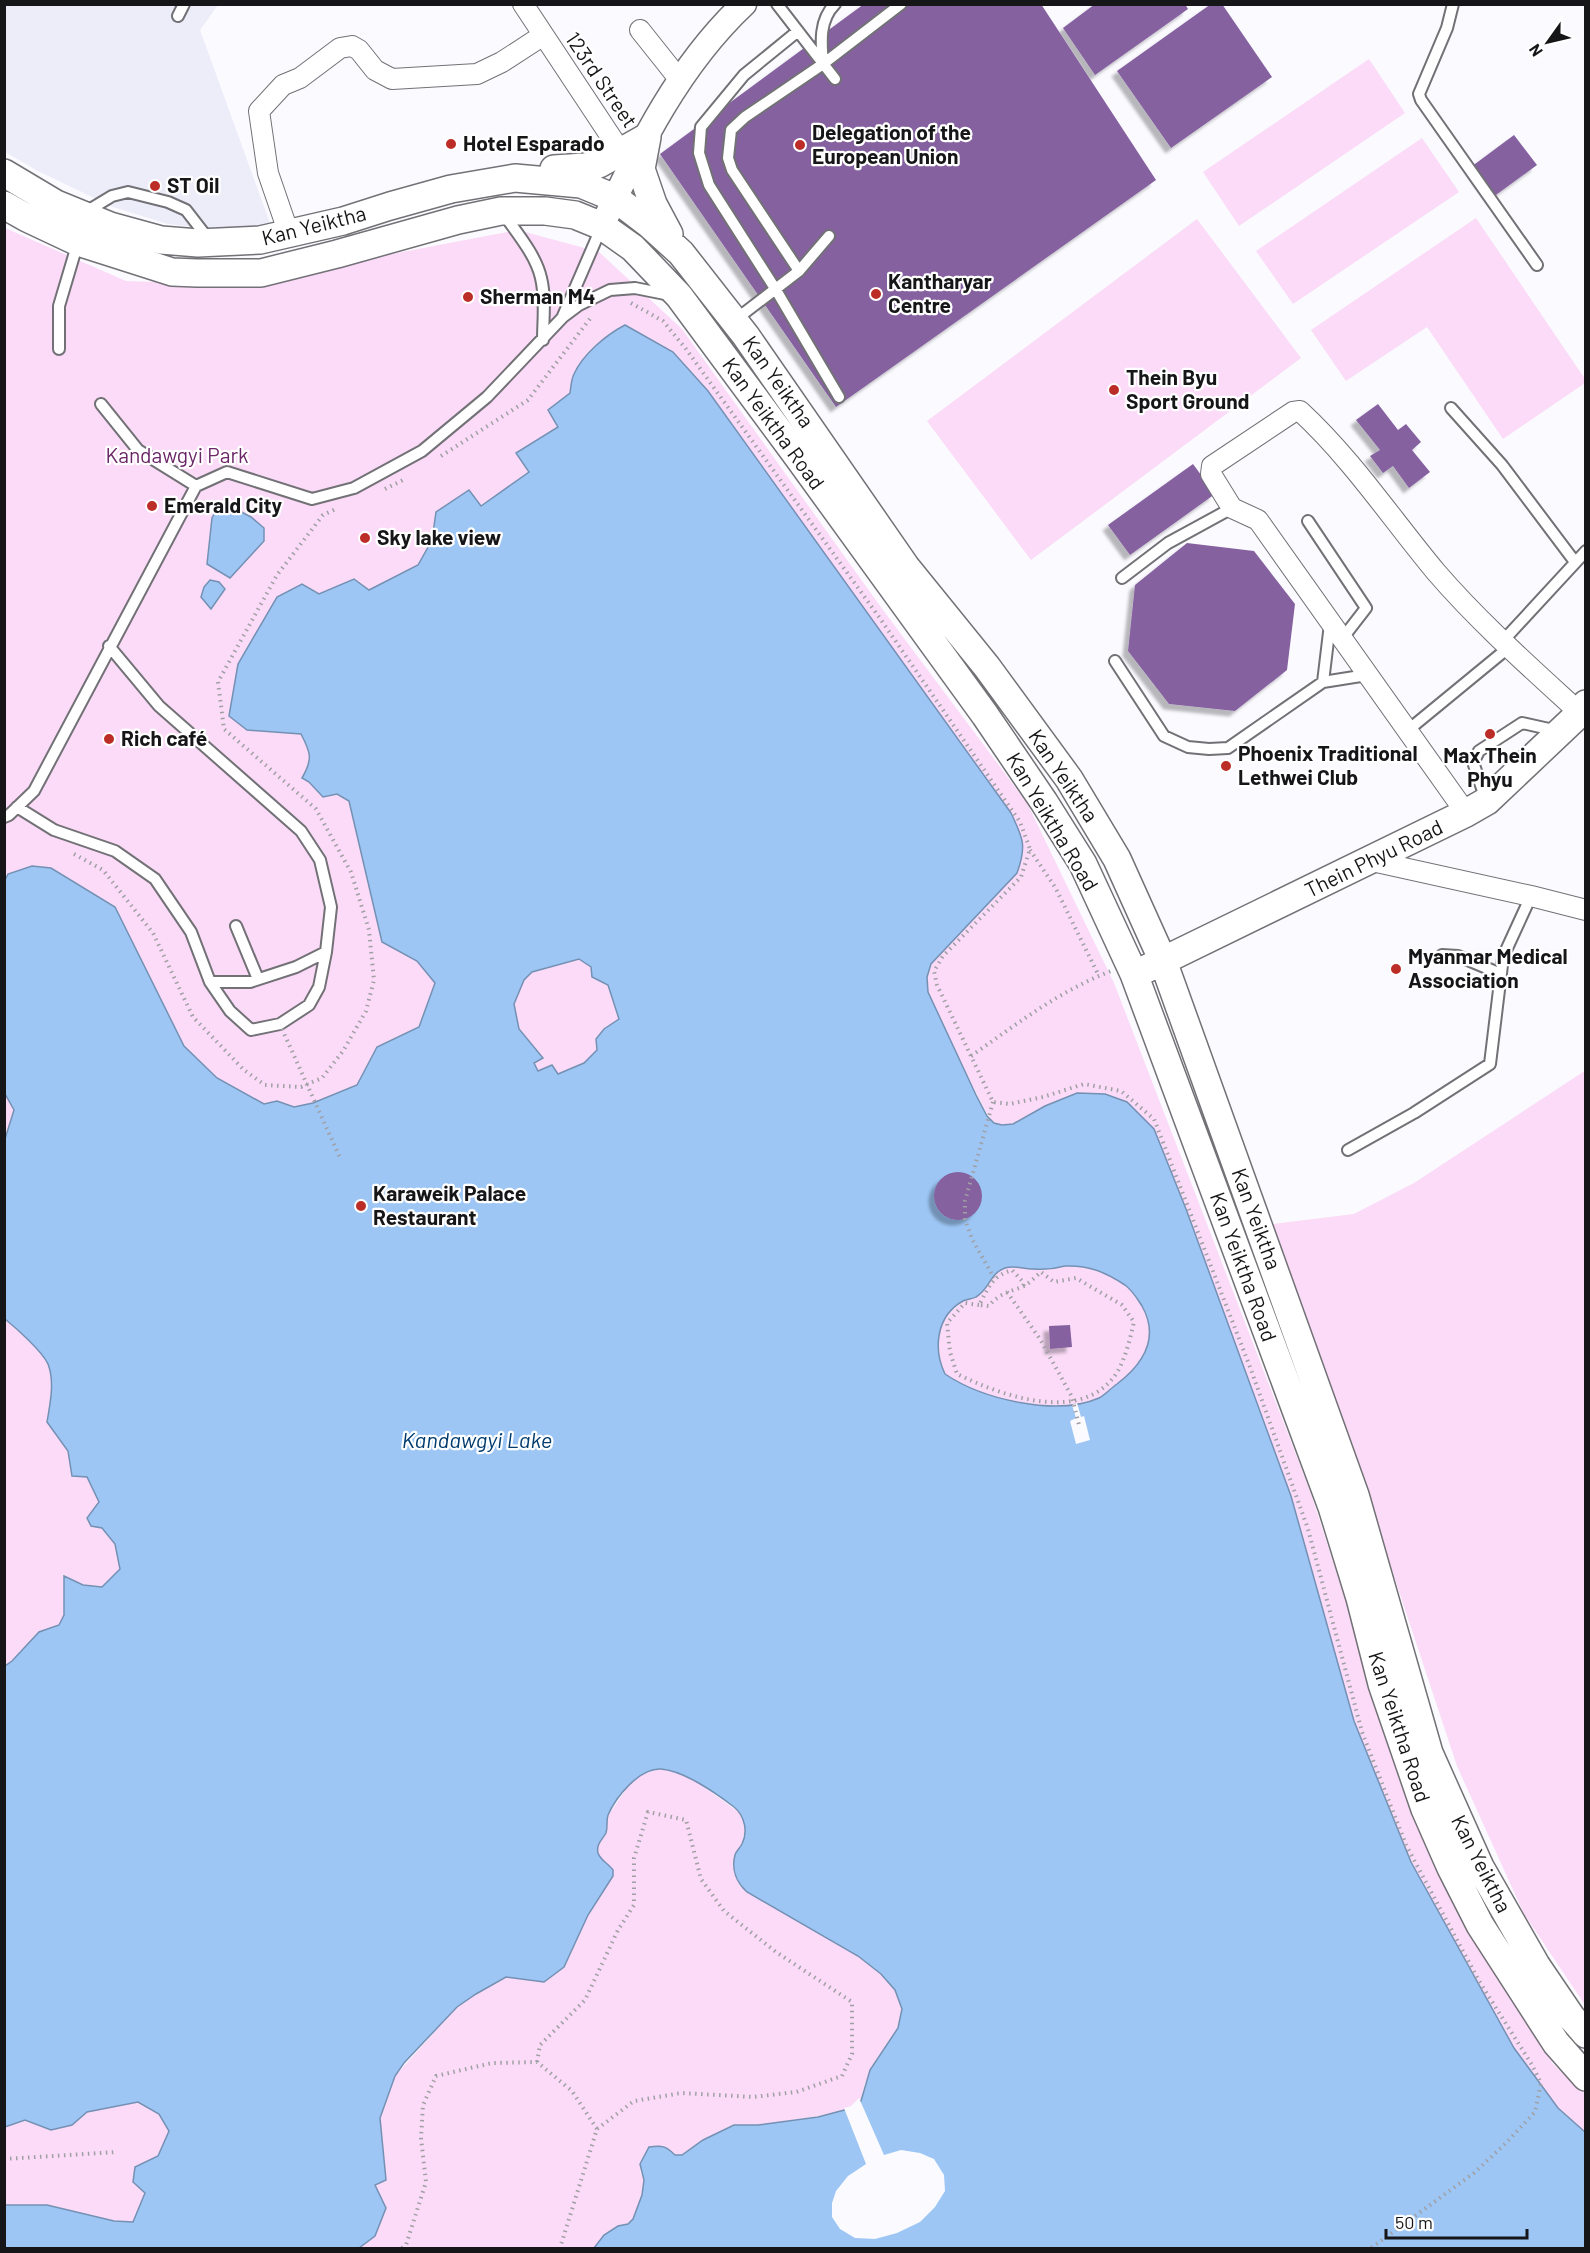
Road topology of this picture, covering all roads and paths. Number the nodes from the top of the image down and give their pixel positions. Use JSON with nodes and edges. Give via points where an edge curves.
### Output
{"nodes":[{"id":1,"x":184,"y":4,"type":"edge"},
{"id":2,"x":523,"y":4,"type":"edge"},
{"id":3,"x":744,"y":4,"type":"edge"},
{"id":4,"x":777,"y":4,"type":"edge"},
{"id":5,"x":835,"y":4,"type":"edge"},
{"id":6,"x":901,"y":4,"type":"edge"},
{"id":7,"x":1453,"y":4,"type":"edge"},
{"id":8,"x":178,"y":16,"type":"dead end"},
{"id":9,"x":640,"y":30,"type":"dead end"},
{"id":10,"x":798,"y":31,"type":"junction"},
{"id":11,"x":542,"y":36,"type":"junction"},
{"id":12,"x":823,"y":64,"type":"junction"},
{"id":13,"x":679,"y":79,"type":"junction"},
{"id":14,"x":835,"y":79,"type":"dead end"},
{"id":15,"x":646,"y":137,"type":"junction"},
{"id":16,"x":621,"y":152,"type":"junction"},
{"id":17,"x":4,"y":173,"type":"edge"},
{"id":18,"x":515,"y":178,"type":"junction"},
{"id":19,"x":615,"y":198,"type":"junction"},
{"id":20,"x":4,"y":205,"type":"edge"},
{"id":21,"x":501,"y":211,"type":"junction"},
{"id":22,"x":82,"y":214,"type":"junction"},
{"id":23,"x":602,"y":226,"type":"junction"},
{"id":24,"x":289,"y":234,"type":"junction"},
{"id":25,"x":830,"y":236,"type":"dead end"},
{"id":26,"x":78,"y":242,"type":"junction"},
{"id":27,"x":212,"y":243,"type":"junction"},
{"id":28,"x":681,"y":253,"type":"junction"},
{"id":29,"x":1537,"y":265,"type":"dead end"},
{"id":30,"x":799,"y":271,"type":"junction"},
{"id":31,"x":776,"y":290,"type":"junction"},
{"id":32,"x":620,"y":293,"type":"junction"},
{"id":33,"x":679,"y":296,"type":"junction"},
{"id":34,"x":598,"y":312,"type":"dead end"},
{"id":35,"x":563,"y":316,"type":"junction"},
{"id":36,"x":735,"y":321,"type":"junction"},
{"id":37,"x":543,"y":340,"type":"junction"},
{"id":38,"x":59,"y":349,"type":"dead end"},
{"id":39,"x":838,"y":397,"type":"dead end"},
{"id":40,"x":101,"y":404,"type":"dead end"},
{"id":41,"x":1451,"y":408,"type":"dead end"},
{"id":42,"x":432,"y":461,"type":"dead end"},
{"id":43,"x":413,"y":474,"type":"dead end"},
{"id":44,"x":195,"y":486,"type":"junction"},
{"id":45,"x":384,"y":490,"type":"dead end"},
{"id":46,"x":343,"y":506,"type":"dead end"},
{"id":47,"x":1232,"y":508,"type":"junction"},
{"id":48,"x":1308,"y":520,"type":"dead end"},
{"id":49,"x":1586,"y":551,"type":"edge"},
{"id":50,"x":1575,"y":562,"type":"junction"},
{"id":51,"x":1122,"y":578,"type":"dead end"},
{"id":52,"x":1336,"y":631,"type":"junction"},
{"id":53,"x":1505,"y":645,"type":"junction"},
{"id":54,"x":110,"y":646,"type":"junction"},
{"id":55,"x":1115,"y":661,"type":"dead end"},
{"id":56,"x":1367,"y":675,"type":"junction"},
{"id":57,"x":1323,"y":682,"type":"junction"},
{"id":58,"x":1576,"y":716,"type":"edge"},
{"id":59,"x":1407,"y":731,"type":"junction"},
{"id":60,"x":17,"y":807,"type":"junction"},
{"id":61,"x":1476,"y":807,"type":"junction"},
{"id":62,"x":4,"y":817,"type":"edge"},
{"id":63,"x":1030,"y":849,"type":"junction"},
{"id":64,"x":74,"y":854,"type":"dead end"},
{"id":65,"x":1372,"y":861,"type":"junction"},
{"id":66,"x":1531,"y":896,"type":"junction"},
{"id":67,"x":1586,"y":910,"type":"edge"},
{"id":68,"x":236,"y":926,"type":"dead end"},
{"id":69,"x":326,"y":952,"type":"junction"},
{"id":70,"x":1442,"y":955,"type":"dead end"},
{"id":71,"x":1162,"y":961,"type":"junction"},
{"id":72,"x":1134,"y":974,"type":"junction"},
{"id":73,"x":1501,"y":974,"type":"junction"},
{"id":74,"x":1099,"y":975,"type":"junction"},
{"id":75,"x":258,"y":979,"type":"junction"},
{"id":76,"x":210,"y":982,"type":"junction"},
{"id":77,"x":282,"y":1029,"type":"dead end"},
{"id":78,"x":971,"y":1056,"type":"junction"},
{"id":79,"x":993,"y":1102,"type":"junction"},
{"id":80,"x":1348,"y":1150,"type":"dead end"},
{"id":81,"x":341,"y":1160,"type":"dead end"},
{"id":82,"x":993,"y":1277,"type":"junction"},
{"id":83,"x":1023,"y":1287,"type":"junction"},
{"id":84,"x":1007,"y":1292,"type":"junction"},
{"id":85,"x":979,"y":1305,"type":"junction"},
{"id":86,"x":1073,"y":1400,"type":"junction"},
{"id":87,"x":1079,"y":1425,"type":"dead end"},
{"id":88,"x":1586,"y":2034,"type":"edge"},
{"id":89,"x":537,"y":2062,"type":"junction"},
{"id":90,"x":1586,"y":2077,"type":"edge"},
{"id":91,"x":597,"y":2129,"type":"junction"},
{"id":92,"x":116,"y":2152,"type":"dead end"},
{"id":93,"x":4,"y":2159,"type":"edge"},
{"id":94,"x":402,"y":2248,"type":"edge"},
{"id":95,"x":560,"y":2248,"type":"edge"},
{"id":96,"x":1371,"y":2248,"type":"edge"}],
"edges":[{"from":1,"to":8,"type":"lane"},
{"from":2,"to":11,"type":"street","name":"123rd Street"},
{"from":3,"to":13,"type":"street"},
{"from":4,"to":10,"type":"lane"},
{"from":5,"to":12,"type":"lane","via":[[827,13],[821,37]]},
{"from":6,"to":12,"type":"lane"},
{"from":7,"to":29,"type":"lane","via":[[1419,94]]},
{"from":9,"to":13,"type":"street"},
{"from":10,"to":12,"type":"lane"},
{"from":10,"to":31,"type":"lane","via":[[744,75],[701,127],[699,144],[710,185]]},
{"from":11,"to":16,"type":"street","name":"123rd Street"},
{"from":11,"to":24,"type":"street","via":[[477,74],[392,79],[375,69],[352,46],[340,48],[300,78],[283,85],[259,111],[268,174]]},
{"from":12,"to":14,"type":"lane"},
{"from":12,"to":30,"type":"lane","via":[[745,117],[730,136],[728,158],[732,170]]},
{"from":13,"to":15,"type":"street"},
{"from":15,"to":16,"type":"main road"},
{"from":15,"to":19,"type":"street"},
{"from":15,"to":28,"type":"main road","via":[[642,169],[653,204]]},
{"from":16,"to":18,"type":"main road","via":[[599,164],[560,167]]},
{"from":17,"to":22,"type":"main road","name":"Kan Yeiktha","via":[[56,204]]},
{"from":18,"to":19,"type":"main road","name":"Kan Yeiktha","via":[[581,184]]},
{"from":18,"to":24,"type":"main road","name":"Kan Yeiktha","via":[[451,189]]},
{"from":19,"to":23,"type":"street"},
{"from":19,"to":28,"type":"main road","name":"Kan Yeiktha"},
{"from":20,"to":26,"type":"main road","name":"Kan Yeiktha Road"},
{"from":21,"to":23,"type":"main road","name":"Kan Yeiktha Road","via":[[575,215]]},
{"from":21,"to":26,"type":"main road","name":"Kan Yeiktha Road","via":[[261,273],[172,272]]},
{"from":21,"to":37,"type":"lane","via":[[530,253],[541,277]]},
{"from":22,"to":27,"type":"main road","name":"Kan Yeiktha","via":[[161,240]]},
{"from":22,"to":27,"type":"lane","via":[[112,196],[128,192],[168,201],[186,210]]},
{"from":23,"to":33,"type":"main road","name":"Kan Yeiktha Road","via":[[633,248]]},
{"from":23,"to":35,"type":"lane"},
{"from":24,"to":27,"type":"main road","name":"Kan Yeiktha"},
{"from":25,"to":30,"type":"lane"},
{"from":26,"to":38,"type":"lane","via":[[59,306]]},
{"from":28,"to":36,"type":"main road","name":"Kan Yeiktha"},
{"from":30,"to":31,"type":"lane"},
{"from":31,"to":36,"type":"lane"},
{"from":31,"to":39,"type":"lane"},
{"from":32,"to":33,"type":"lane","via":[[635,288]]},
{"from":32,"to":35,"type":"lane","via":[[610,290]]},
{"from":32,"to":63,"type":"path","via":[[663,321],[686,349],[1003,795],[1020,822]]},
{"from":33,"to":72,"type":"main road","name":"Kan Yeiktha Road","via":[[985,715],[1044,802],[1083,864]]},
{"from":34,"to":42,"type":"path","via":[[528,400]]},
{"from":35,"to":37,"type":"lane"},
{"from":36,"to":71,"type":"main road","name":"Kan Yeiktha","via":[[882,534],[1069,779],[1117,859]]},
{"from":37,"to":44,"type":"lane","via":[[487,397],[422,451],[354,488],[312,498],[227,472]]},
{"from":40,"to":44,"type":"lane","via":[[138,450]]},
{"from":41,"to":50,"type":"lane","via":[[1502,465]]},
{"from":43,"to":45,"type":"path"},
{"from":44,"to":54,"type":"lane"},
{"from":46,"to":64,"type":"path","via":[[323,515],[277,575],[218,682],[224,729],[315,808],[351,872],[369,930],[374,980],[366,1011],[322,1078],[301,1087],[265,1085],[244,1070],[193,1017],[153,933],[103,870]]},
{"from":47,"to":51,"type":"lane","via":[[1168,543]]},
{"from":47,"to":52,"type":"street","via":[[1258,520]]},
{"from":47,"to":53,"type":"street","via":[[1211,474],[1212,465],[1300,411],[1327,435],[1437,573]]},
{"from":48,"to":52,"type":"lane","via":[[1366,608]]},
{"from":49,"to":50,"type":"lane"},
{"from":50,"to":53,"type":"lane"},
{"from":52,"to":56,"type":"street"},
{"from":52,"to":57,"type":"lane"},
{"from":53,"to":58,"type":"street"},
{"from":53,"to":59,"type":"lane"},
{"from":54,"to":60,"type":"lane","via":[[34,791]]},
{"from":54,"to":69,"type":"lane","via":[[159,706],[301,831],[320,860],[332,907]]},
{"from":55,"to":57,"type":"lane","via":[[1164,736],[1188,747],[1228,748]]},
{"from":56,"to":57,"type":"lane"},
{"from":56,"to":59,"type":"street"},
{"from":58,"to":61,"type":"main road","name":"Thein Phyu Road"},
{"from":58,"to":61,"type":"lane","via":[[1522,723],[1479,751],[1474,765]]},
{"from":59,"to":61,"type":"street"},
{"from":60,"to":62,"type":"lane"},
{"from":60,"to":76,"type":"lane","via":[[54,830],[116,850],[155,879],[191,932]]},
{"from":61,"to":65,"type":"main road","name":"Thein Phyu Road"},
{"from":63,"to":74,"type":"path","via":[[1055,887]]},
{"from":63,"to":78,"type":"path","via":[[1021,877],[943,956],[934,971]]},
{"from":65,"to":66,"type":"street"},
{"from":65,"to":71,"type":"main road","name":"Thein Phyu Road"},
{"from":66,"to":67,"type":"street"},
{"from":66,"to":73,"type":"lane","via":[[1503,957]]},
{"from":68,"to":75,"type":"lane"},
{"from":69,"to":75,"type":"lane"},
{"from":69,"to":76,"type":"lane","via":[[319,987],[309,1005],[280,1024],[251,1030],[230,1011]]},
{"from":70,"to":73,"type":"lane","via":[[1458,956]]},
{"from":71,"to":72,"type":"main road","name":"Thein Phyu Road"},
{"from":71,"to":88,"type":"main road","name":"Kan Yeiktha","via":[[1356,1495],[1429,1753],[1480,1867],[1536,1965]]},
{"from":72,"to":74,"type":"path","via":[[1114,970]]},
{"from":72,"to":90,"type":"main road","name":"Kan Yeiktha Road","via":[[1332,1507],[1382,1684],[1425,1809],[1486,1934],[1556,2043]]},
{"from":73,"to":80,"type":"lane","via":[[1490,1065]]},
{"from":74,"to":78,"type":"path","via":[[1060,994]]},
{"from":75,"to":76,"type":"lane"},
{"from":77,"to":81,"type":"path","bridge":true},
{"from":78,"to":79,"type":"path"},
{"from":79,"to":82,"type":"path","via":[[965,1201],[965,1219],[972,1239]]},
{"from":79,"to":96,"type":"path","via":[[1010,1104],[1084,1084],[1121,1091],[1154,1119],[1304,1518],[1362,1732],[1406,1845],[1479,1981],[1540,2083],[1535,2112],[1506,2143],[1474,2173]]},
{"from":82,"to":83,"type":"path","via":[[1012,1270],[1024,1282]]},
{"from":82,"to":85,"type":"path"},
{"from":83,"to":84,"type":"path"},
{"from":83,"to":86,"type":"path","via":[[1041,1272],[1054,1282],[1076,1278],[1122,1305],[1134,1322],[1117,1372],[1097,1393]]},
{"from":84,"to":85,"type":"path","via":[[989,1306]]},
{"from":84,"to":86,"type":"path","via":[[1040,1339]]},
{"from":85,"to":86,"type":"path","via":[[965,1303],[947,1323],[957,1374],[980,1386],[1033,1401]]},
{"from":86,"to":87,"type":"path"},
{"from":89,"to":91,"type":"path","via":[[572,2091]]},
{"from":89,"to":91,"type":"path","via":[[540,2045],[585,2000],[634,1905],[634,1858],[648,1812],[686,1820],[701,1879],[724,1911],[776,1952],[852,2002],[852,2054],[842,2076],[796,2092],[753,2097],[681,2093],[634,2101]]},
{"from":89,"to":94,"type":"path","via":[[492,2063],[436,2076],[423,2105],[421,2138],[426,2182]]},
{"from":91,"to":95,"type":"path"},
{"from":92,"to":93,"type":"path"}]}
